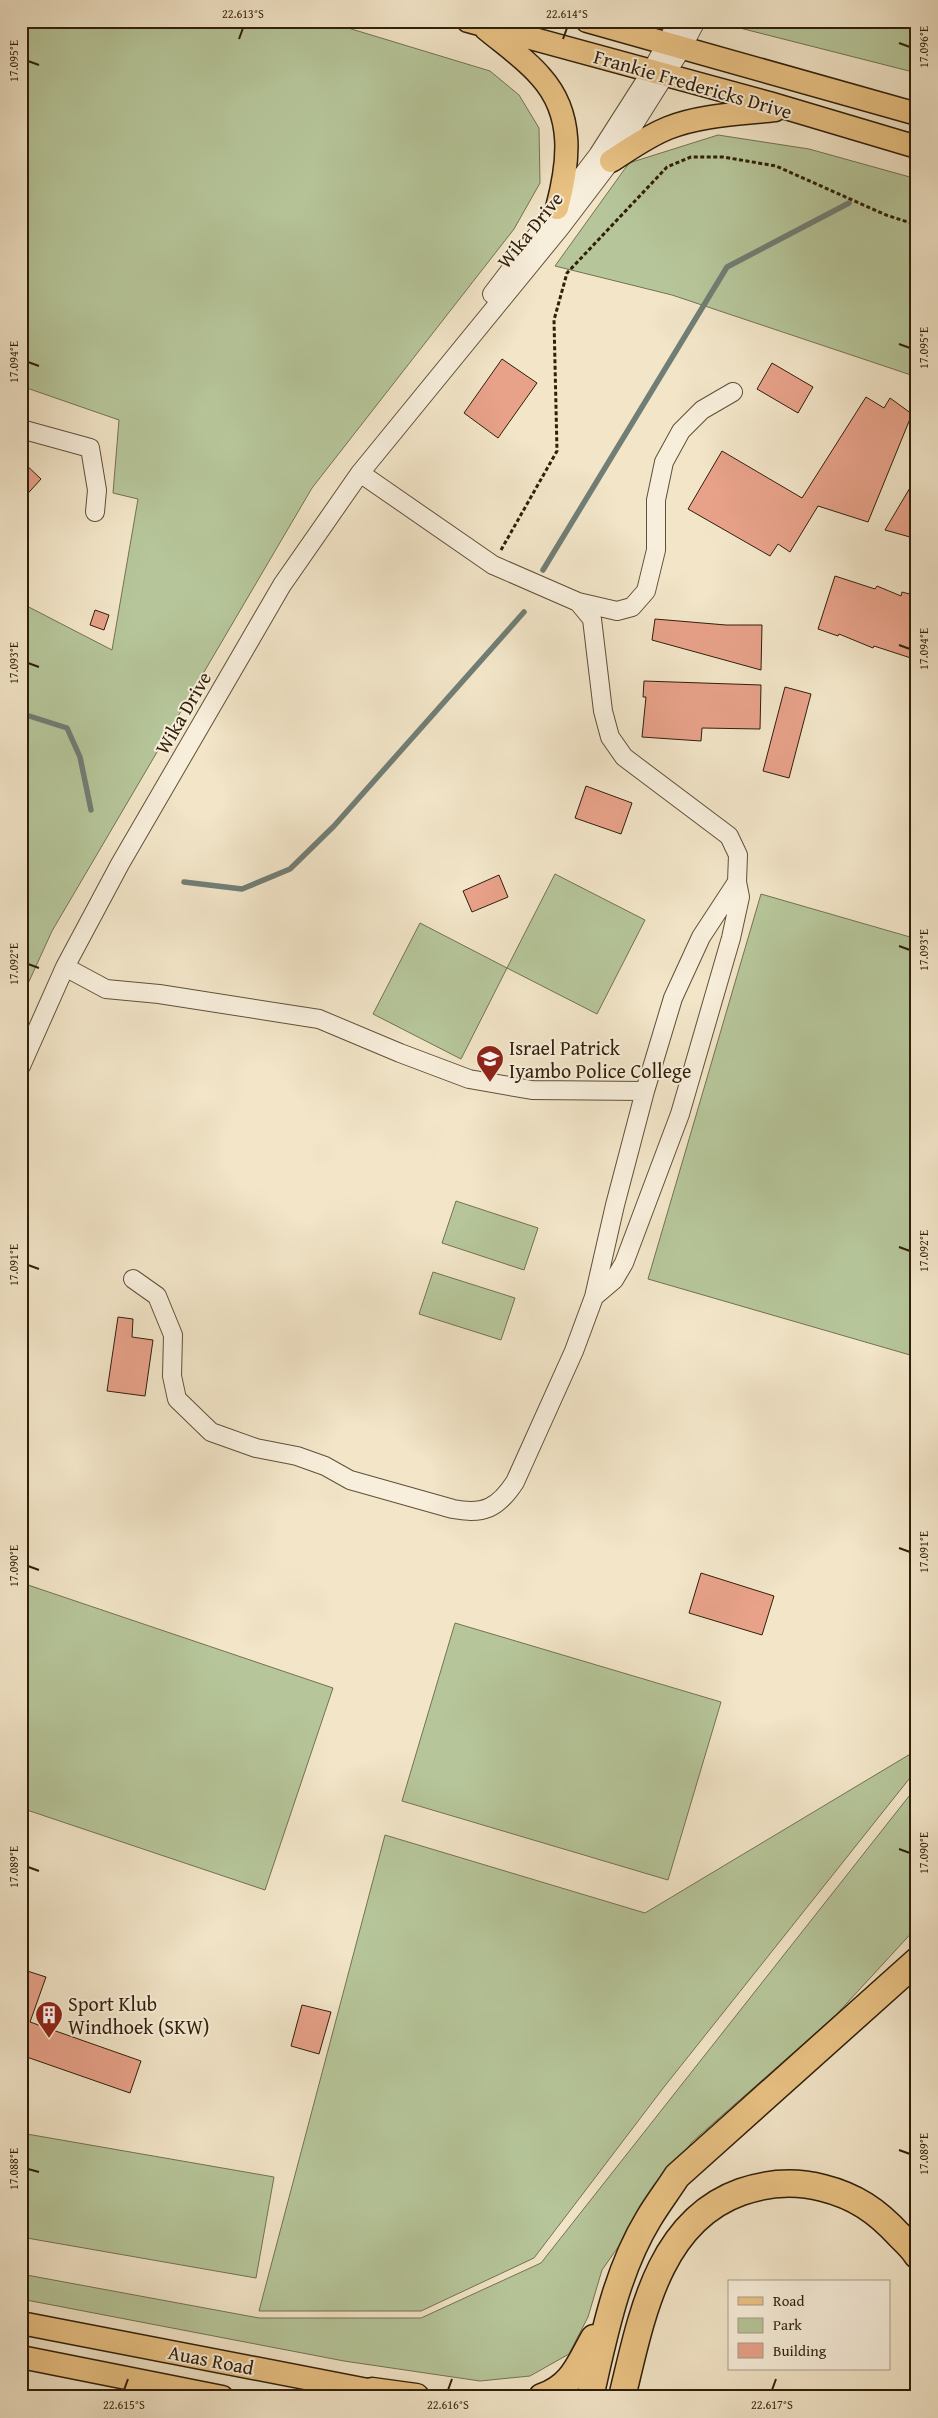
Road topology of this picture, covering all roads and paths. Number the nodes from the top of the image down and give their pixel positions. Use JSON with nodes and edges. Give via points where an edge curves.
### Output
{"nodes":[{"id":1,"x":587,"y":21,"type":"edge"},
{"id":2,"x":678,"y":21,"type":"edge"},
{"id":3,"x":696,"y":21,"type":"edge"},
{"id":4,"x":475,"y":23,"type":"edge"},
{"id":5,"x":674,"y":46,"type":"junction"},
{"id":6,"x":658,"y":73,"type":"junction"},
{"id":7,"x":783,"y":109,"type":"junction"},
{"id":8,"x":917,"y":114,"type":"edge"},
{"id":9,"x":917,"y":146,"type":"edge"},
{"id":10,"x":612,"y":161,"type":"junction"},
{"id":11,"x":557,"y":208,"type":"junction"},
{"id":12,"x":917,"y":226,"type":"edge"},
{"id":13,"x":734,"y":392,"type":"dead end"},
{"id":14,"x":416,"y":403,"type":"junction"},
{"id":15,"x":21,"y":429,"type":"edge"},
{"id":16,"x":360,"y":473,"type":"junction"},
{"id":17,"x":95,"y":512,"type":"dead end"},
{"id":18,"x":493,"y":565,"type":"junction"},
{"id":19,"x":578,"y":602,"type":"junction"},
{"id":20,"x":737,"y":882,"type":"junction"},
{"id":21,"x":65,"y":967,"type":"junction"},
{"id":22,"x":21,"y":1066,"type":"edge"},
{"id":23,"x":645,"y":1091,"type":"junction"},
{"id":24,"x":133,"y":1279,"type":"dead end"},
{"id":25,"x":594,"y":1297,"type":"junction"},
{"id":26,"x":917,"y":1961,"type":"edge"},
{"id":27,"x":917,"y":2254,"type":"edge"},
{"id":28,"x":611,"y":2308,"type":"junction"},
{"id":29,"x":21,"y":2323,"type":"edge"},
{"id":30,"x":21,"y":2357,"type":"edge"},
{"id":31,"x":372,"y":2391,"type":"junction"},
{"id":32,"x":222,"y":2397,"type":"edge"},
{"id":33,"x":401,"y":2397,"type":"edge"},
{"id":34,"x":416,"y":2397,"type":"edge"},
{"id":35,"x":542,"y":2397,"type":"edge"},
{"id":36,"x":590,"y":2397,"type":"edge"},
{"id":37,"x":622,"y":2397,"type":"edge"}],
"edges":[{"from":1,"to":5,"type":"main road","name":"Frankie Fredericks Drive"},
{"from":2,"to":5,"type":"street"},
{"from":3,"to":5,"type":"street"},
{"from":4,"to":6,"type":"main road","name":"Frankie Fredericks Drive"},
{"from":4,"to":11,"type":"main road","via":[[542,77],[556,100],[565,122],[568,147]]},
{"from":5,"to":6,"type":"street"},
{"from":5,"to":8,"type":"main road","name":"Frankie Fredericks Drive"},
{"from":6,"to":7,"type":"main road","name":"Frankie Fredericks Drive"},
{"from":6,"to":10,"type":"street","name":"Wika Drive"},
{"from":6,"to":11,"type":"street","name":"Wika Drive"},
{"from":7,"to":9,"type":"main road","name":"Frankie Fredericks Drive"},
{"from":7,"to":10,"type":"main road","via":[[710,118],[670,127],[645,138]]},
{"from":10,"to":14,"type":"street","name":"Wika Drive"},
{"from":11,"to":14,"type":"street","name":"Wika Drive","via":[[445,356]]},
{"from":12,"to":18,"type":"path","via":[[776,166],[723,156],[691,156],[667,167],[567,273],[554,320],[557,451]]},
{"from":13,"to":19,"type":"street","via":[[702,410],[681,431],[664,462],[656,500],[656,550],[646,591],[632,607],[617,612]]},
{"from":14,"to":16,"type":"street","name":"Wika Drive"},
{"from":15,"to":17,"type":"street","via":[[90,448],[97,490]]},
{"from":16,"to":18,"type":"street"},
{"from":16,"to":21,"type":"street","name":"Wika Drive","via":[[282,585],[120,864]]},
{"from":18,"to":19,"type":"street"},
{"from":19,"to":20,"type":"street","via":[[592,619],[603,711],[610,737],[624,757],[729,836],[738,855]]},
{"from":20,"to":23,"type":"street","via":[[701,937],[673,998]]},
{"from":20,"to":25,"type":"street","via":[[740,897],[730,938],[680,1114],[624,1262],[614,1280]]},
{"from":21,"to":22,"type":"street","name":"Wika Drive"},
{"from":21,"to":23,"type":"street","via":[[106,989],[319,1019],[469,1080],[532,1090]]},
{"from":23,"to":25,"type":"street"},
{"from":24,"to":25,"type":"street","via":[[157,1296],[173,1335],[172,1376],[177,1399],[211,1432],[256,1448],[297,1456],[350,1480],[469,1512],[485,1510],[504,1498],[515,1482],[574,1351]]},
{"from":26,"to":28,"type":"highway","via":[[677,2176],[648,2219]]},
{"from":27,"to":37,"type":"highway","via":[[880,2214],[843,2193],[805,2183],[758,2186],[724,2198],[692,2221],[656,2277]]},
{"from":28,"to":35,"type":"highway","via":[[571,2380]]},
{"from":28,"to":36,"type":"highway"},
{"from":29,"to":31,"type":"main road","name":"Auas Road"},
{"from":30,"to":32,"type":"main road","name":"Auas Road"},
{"from":31,"to":33,"type":"main road","name":"Auas Road"},
{"from":31,"to":34,"type":"highway"}]}
